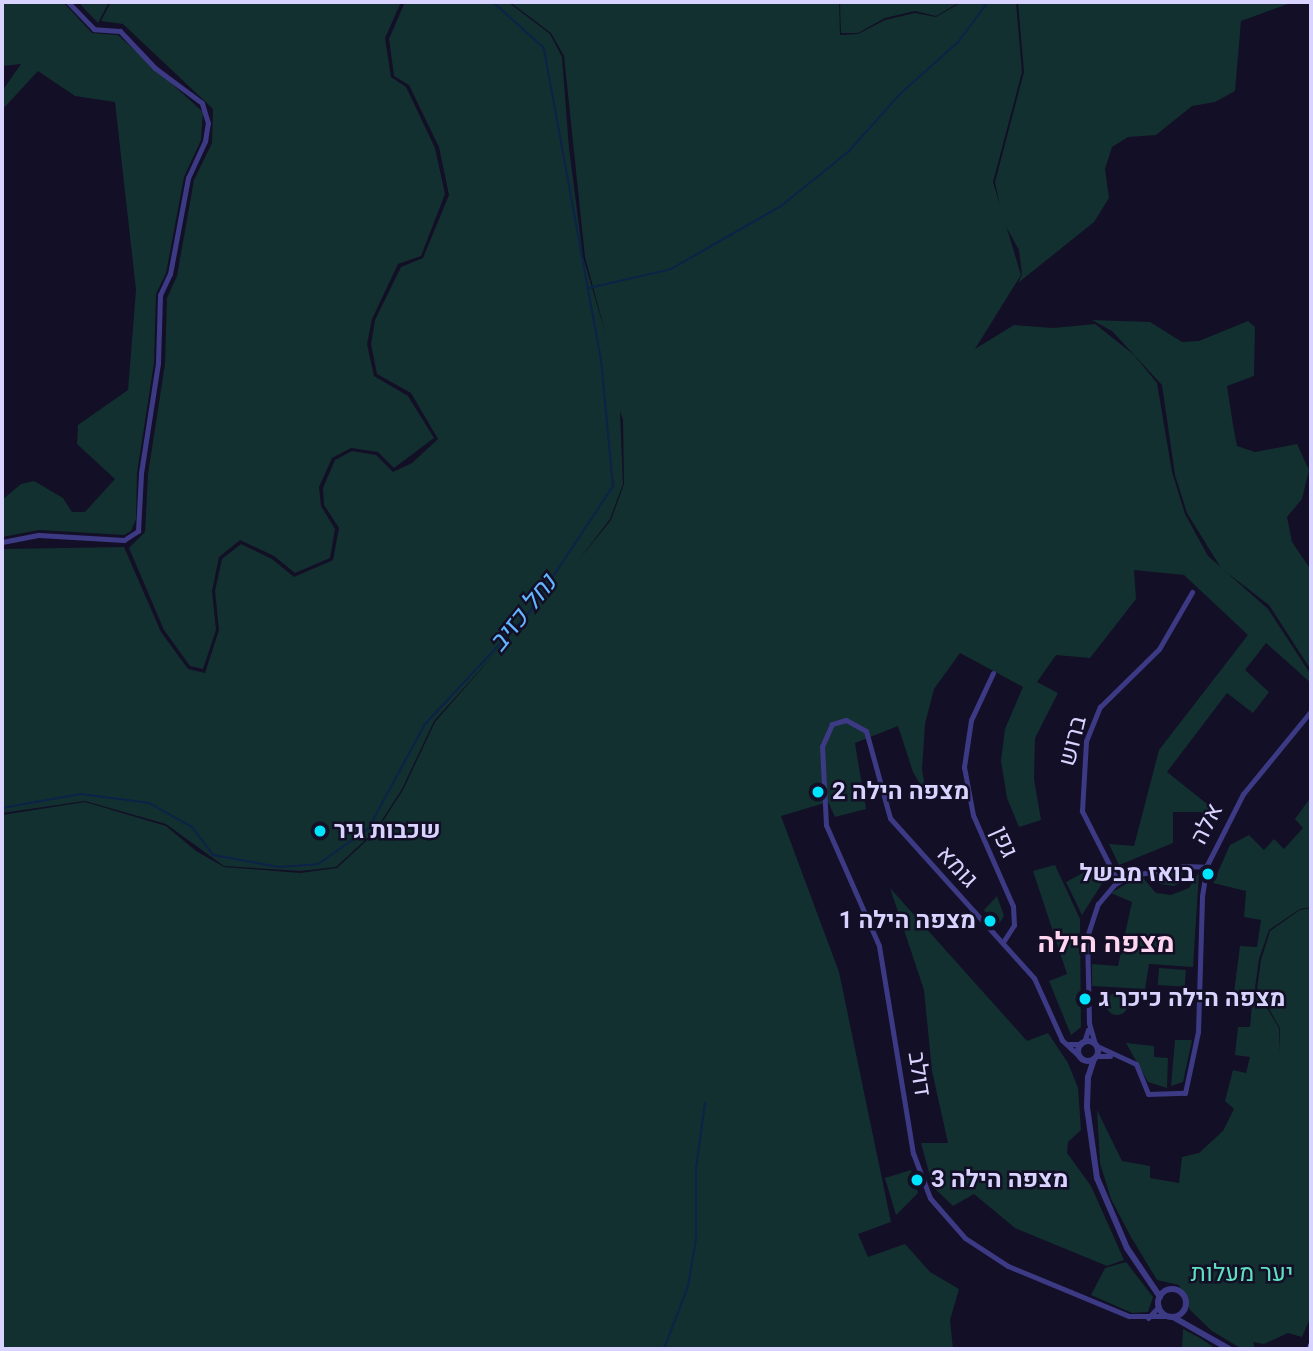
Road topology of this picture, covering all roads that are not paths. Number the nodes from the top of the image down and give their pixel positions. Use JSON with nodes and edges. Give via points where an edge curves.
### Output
{"nodes":[{"id":1,"x":68,"y":2,"type":"edge"},
{"id":2,"x":2,"y":542,"type":"edge"},
{"id":3,"x":1192,"y":592,"type":"dead end"},
{"id":4,"x":993,"y":673,"type":"dead end"},
{"id":5,"x":1310,"y":712,"type":"edge"},
{"id":6,"x":839,"y":720,"type":"joint"},
{"id":7,"x":1206,"y":867,"type":"junction"},
{"id":8,"x":1118,"y":882,"type":"junction"},
{"id":9,"x":1003,"y":942,"type":"junction"},
{"id":10,"x":1088,"y":1023,"type":"junction"},
{"id":11,"x":1062,"y":1040,"type":"junction"},
{"id":12,"x":1082,"y":1043,"type":"junction"},
{"id":13,"x":1096,"y":1045,"type":"junction"},
{"id":14,"x":1116,"y":1057,"type":"junction"},
{"id":15,"x":1082,"y":1058,"type":"junction"},
{"id":16,"x":1095,"y":1058,"type":"junction"},
{"id":17,"x":1088,"y":1083,"type":"junction"},
{"id":18,"x":1150,"y":1281,"type":"junction"},
{"id":19,"x":1170,"y":1289,"type":"junction"},
{"id":20,"x":1160,"y":1297,"type":"junction"},
{"id":21,"x":1186,"y":1304,"type":"junction"},
{"id":22,"x":1159,"y":1306,"type":"junction"},
{"id":23,"x":1170,"y":1316,"type":"junction"},
{"id":24,"x":1145,"y":1320,"type":"junction"},
{"id":25,"x":1193,"y":1325,"type":"junction"},
{"id":26,"x":1229,"y":1349,"type":"edge"}],
"edges":[{"from":1,"to":2,"type":"street","via":[[94,29],[120,31],[155,68],[202,103],[208,123],[188,178],[170,274],[160,295],[158,363],[141,473],[138,531],[124,540],[39,535]]},
{"from":3,"to":8,"type":"street","name":"ברוש","via":[[1159,649],[1100,707],[1086,741],[1082,811]]},
{"from":4,"to":9,"type":"street","name":"גפן","via":[[971,720],[964,767],[973,815],[1013,906],[1014,925]]},
{"from":5,"to":7,"type":"street","name":"אלה","via":[[1243,794]]},
{"from":6,"to":9,"type":"street","name":"גומא","via":[[854,722],[869,736],[879,793],[890,818]]},
{"from":6,"to":24,"type":"street","name":"דולב","via":[[827,729],[822,746],[826,825],[879,946],[913,1153],[928,1194],[952,1226],[995,1258]]},
{"from":7,"to":8,"type":"street","via":[[1150,870]]},
{"from":7,"to":14,"type":"street","name":"אלה","via":[[1200,1013],[1189,1085],[1182,1096],[1148,1094],[1136,1064]]},
{"from":8,"to":10,"type":"street","via":[[1098,904],[1088,928]]},
{"from":9,"to":11,"type":"street","name":"גומא","via":[[1041,987]]},
{"from":10,"to":12,"type":"street"},
{"from":10,"to":13,"type":"street"},
{"from":11,"to":12,"type":"street"},
{"from":11,"to":15,"type":"street"},
{"from":12,"to":13,"type":"street"},
{"from":12,"to":15,"type":"street"},
{"from":13,"to":14,"type":"street","name":"אלה"},
{"from":13,"to":16,"type":"street"},
{"from":14,"to":16,"type":"street"},
{"from":15,"to":16,"type":"street"},
{"from":15,"to":17,"type":"street"},
{"from":16,"to":17,"type":"street"},
{"from":17,"to":18,"type":"street","via":[[1090,1140],[1102,1194],[1127,1248]]},
{"from":18,"to":19,"type":"street"},
{"from":18,"to":20,"type":"street"},
{"from":19,"to":20,"type":"street"},
{"from":19,"to":21,"type":"street","via":[[1179,1291]]},
{"from":20,"to":22,"type":"street"},
{"from":21,"to":23,"type":"street"},
{"from":21,"to":25,"type":"street"},
{"from":22,"to":23,"type":"street"},
{"from":22,"to":24,"type":"street"},
{"from":23,"to":24,"type":"street"},
{"from":23,"to":25,"type":"street"},
{"from":25,"to":26,"type":"street"}]}
